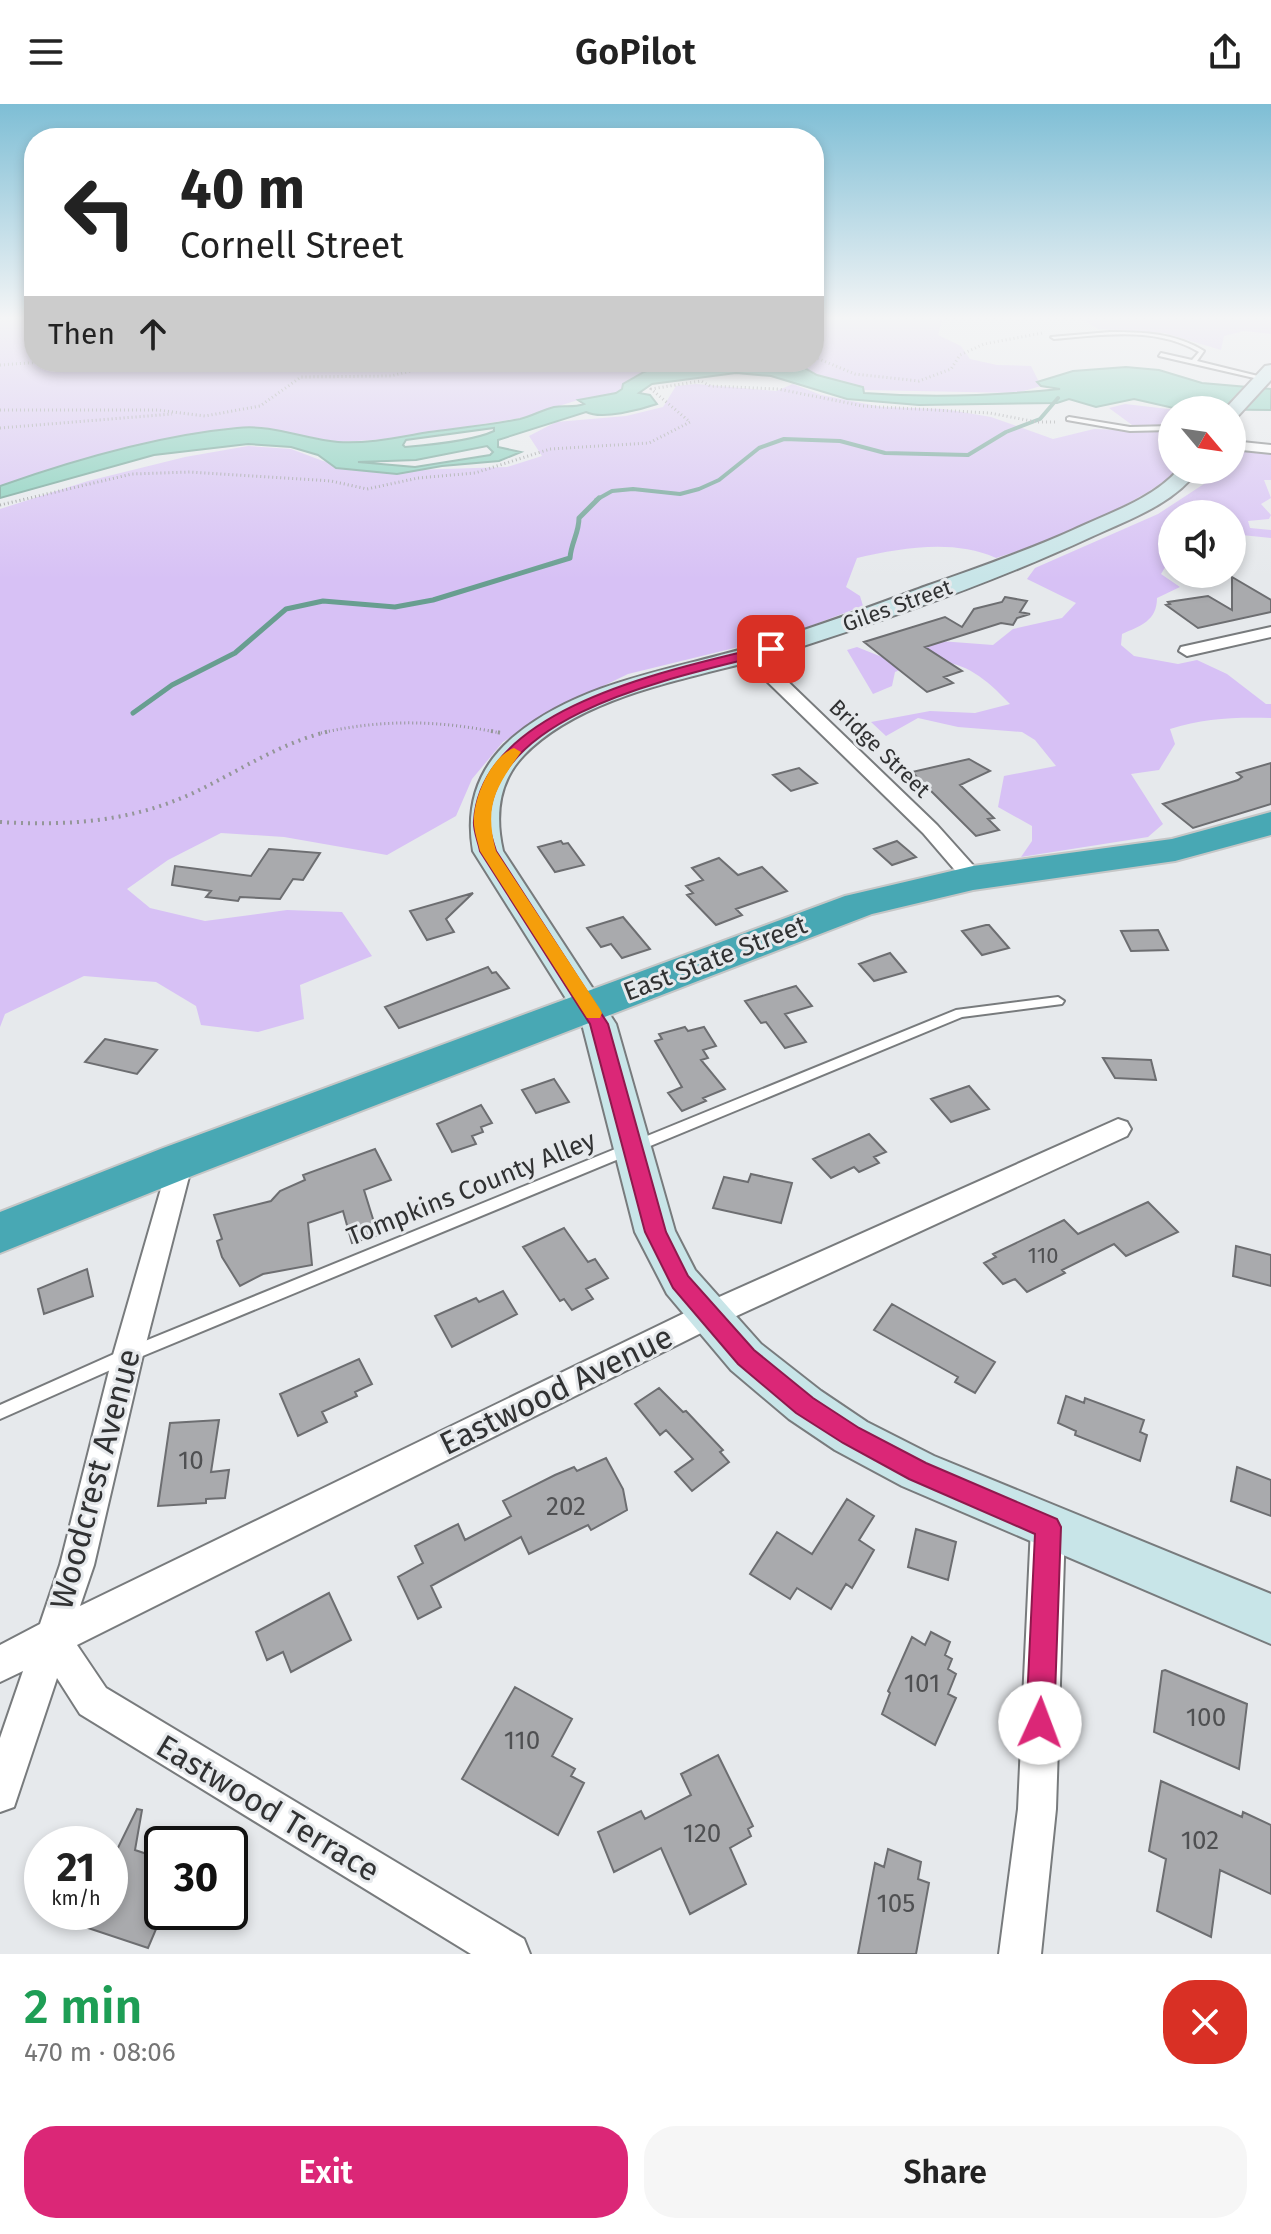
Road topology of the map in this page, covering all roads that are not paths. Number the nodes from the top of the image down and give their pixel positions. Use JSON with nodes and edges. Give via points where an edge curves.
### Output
{"nodes":[{"id":1,"x":1069,"y":419,"type":"dead end"},
{"id":2,"x":1158,"y":428,"type":"edge"},
{"id":3,"x":1246,"y":446,"type":"edge"},
{"id":4,"x":1271,"y":449,"type":"edge"},
{"id":5,"x":1175,"y":484,"type":"edge"},
{"id":6,"x":1271,"y":632,"type":"edge"},
{"id":7,"x":1187,"y":651,"type":"dead end"},
{"id":8,"x":750,"y":655,"type":"junction"},
{"id":9,"x":1271,"y":823,"type":"edge"},
{"id":10,"x":973,"y":878,"type":"junction"},
{"id":11,"x":1058,"y":1001,"type":"dead end"},
{"id":12,"x":589,"y":1006,"type":"junction"},
{"id":13,"x":1118,"y":1129,"type":"dead end"},
{"id":14,"x":630,"y":1148,"type":"junction"},
{"id":15,"x":180,"y":1161,"type":"junction"},
{"id":16,"x":0,"y":1233,"type":"edge"},
{"id":17,"x":709,"y":1315,"type":"junction"},
{"id":18,"x":128,"y":1355,"type":"junction"},
{"id":19,"x":0,"y":1412,"type":"edge"},
{"id":20,"x":1048,"y":1527,"type":"junction"},
{"id":21,"x":1271,"y":1619,"type":"edge"},
{"id":22,"x":51,"y":1637,"type":"junction"},
{"id":23,"x":0,"y":1664,"type":"edge"},
{"id":24,"x":0,"y":1793,"type":"edge"},
{"id":25,"x":509,"y":1954,"type":"edge"},
{"id":26,"x":1020,"y":1954,"type":"edge"}],
"edges":[{"from":1,"to":2,"type":"lane"},
{"from":3,"to":4,"type":"street"},
{"from":5,"to":8,"type":"street","name":"Giles Street","via":[[1063,543]]},
{"from":6,"to":7,"type":"street"},
{"from":8,"to":10,"type":"street","name":"Bridge Street","via":[[930,829]]},
{"from":8,"to":12,"type":"street","name":"Giles Street","via":[[622,690],[526,739],[496,774],[481,824],[488,851]]},
{"from":9,"to":10,"type":"highway","name":"East State Street","via":[[1175,850]]},
{"from":10,"to":12,"type":"highway","name":"East State Street","via":[[859,905]]},
{"from":11,"to":14,"type":"lane","name":"Tompkins County Alley","via":[[960,1013]]},
{"from":12,"to":14,"type":"street","name":"Giles Street","via":[[609,1055]]},
{"from":12,"to":15,"type":"highway","name":"East State Street"},
{"from":13,"to":17,"type":"street","name":"Eastwood Avenue"},
{"from":14,"to":17,"type":"street","name":"Giles Street","via":[[655,1232],[681,1282]]},
{"from":14,"to":18,"type":"lane","name":"Tompkins County Alley"},
{"from":15,"to":16,"type":"highway","name":"East State Street"},
{"from":15,"to":18,"type":"street","name":"Woodcrest Avenue"},
{"from":17,"to":20,"type":"street","name":"Giles Street","via":[[746,1357],[851,1436]]},
{"from":17,"to":22,"type":"street","name":"Eastwood Avenue"},
{"from":18,"to":19,"type":"lane","name":"Tompkins County Alley"},
{"from":18,"to":22,"type":"street","name":"Woodcrest Avenue","via":[[77,1565]]},
{"from":20,"to":21,"type":"street","name":"Giles Street"},
{"from":20,"to":26,"type":"street","via":[[1037,1809]]},
{"from":22,"to":23,"type":"street","name":"Eastwood Avenue"},
{"from":22,"to":24,"type":"street","name":"Woodcrest Avenue"},
{"from":22,"to":25,"type":"street","name":"Eastwood Terrace","via":[[93,1701]]}]}
